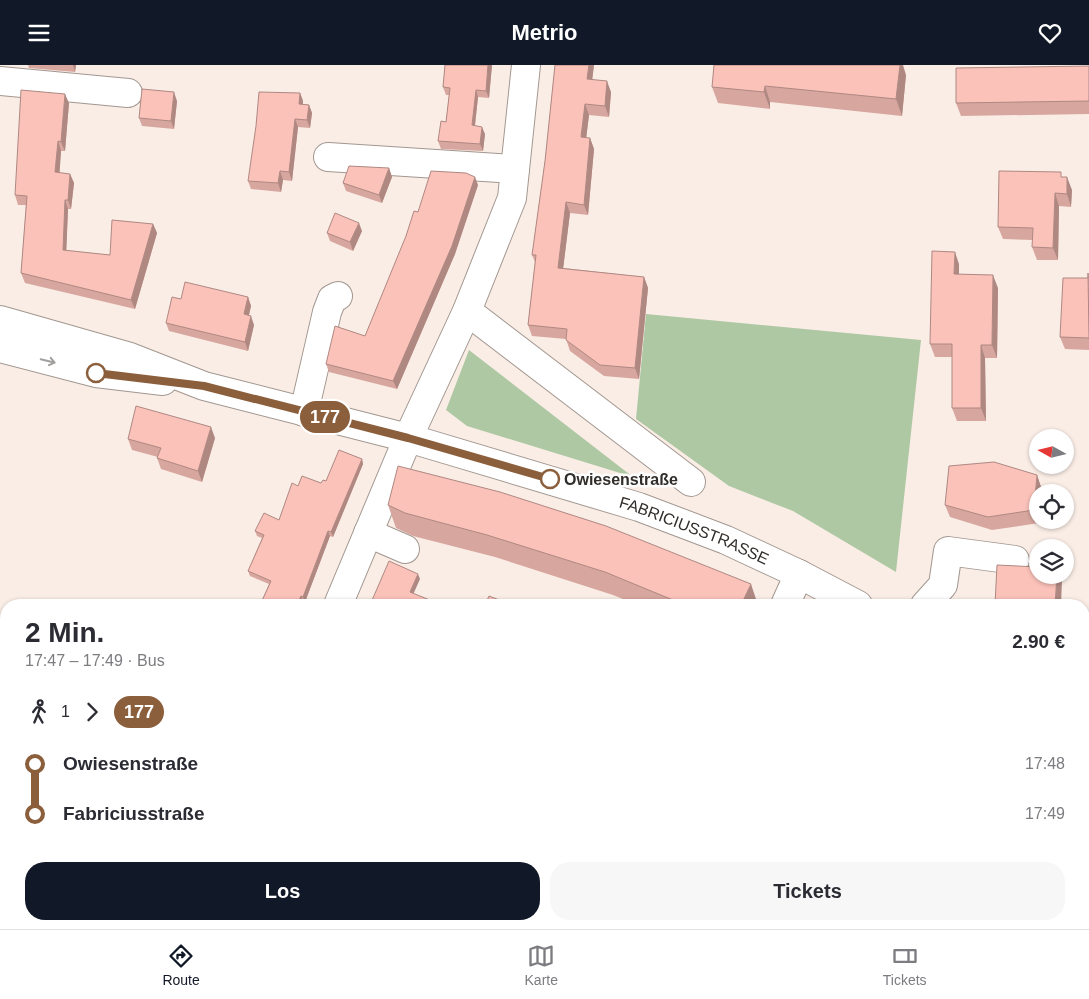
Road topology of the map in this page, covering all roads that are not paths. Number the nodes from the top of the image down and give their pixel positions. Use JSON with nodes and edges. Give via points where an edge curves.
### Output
{"nodes":[{"id":1,"x":526,"y":65,"type":"edge"},
{"id":2,"x":0,"y":81,"type":"edge"},
{"id":3,"x":128,"y":93,"type":"dead end"},
{"id":4,"x":328,"y":157,"type":"dead end"},
{"id":5,"x":515,"y":169,"type":"junction"},
{"id":6,"x":338,"y":296,"type":"dead end"},
{"id":7,"x":467,"y":311,"type":"junction"},
{"id":8,"x":0,"y":320,"type":"edge"},
{"id":9,"x":0,"y":348,"type":"edge"},
{"id":10,"x":204,"y":386,"type":"junction"},
{"id":11,"x":304,"y":412,"type":"junction"},
{"id":12,"x":408,"y":438,"type":"junction"},
{"id":13,"x":691,"y":482,"type":"dead end"},
{"id":14,"x":368,"y":533,"type":"junction"},
{"id":15,"x":405,"y":549,"type":"dead end"},
{"id":16,"x":1015,"y":560,"type":"dead end"},
{"id":17,"x":799,"y":574,"type":"junction"},
{"id":18,"x":340,"y":599,"type":"edge"},
{"id":19,"x":788,"y":599,"type":"edge"},
{"id":20,"x":847,"y":599,"type":"edge"},
{"id":21,"x":930,"y":599,"type":"edge"}],
"edges":[{"from":1,"to":5,"type":"street"},
{"from":2,"to":3,"type":"street"},
{"from":4,"to":5,"type":"street"},
{"from":5,"to":7,"type":"street","via":[[512,199]]},
{"from":6,"to":11,"type":"street","via":[[332,299],[327,312]]},
{"from":7,"to":12,"type":"street"},
{"from":7,"to":13,"type":"street"},
{"from":8,"to":10,"type":"street","name":"FABRICIUSSTRASSE","via":[[130,357]]},
{"from":9,"to":10,"type":"street","name":"FABRICIUSSTRASSE","one_way":true,"via":[[96,373]]},
{"from":10,"to":11,"type":"street","name":"FABRICIUSSTRASSE"},
{"from":11,"to":12,"type":"street","name":"FABRICIUSSTRASSE"},
{"from":12,"to":14,"type":"street"},
{"from":12,"to":17,"type":"street","name":"FABRICIUSSTRASSE","via":[[648,510],[726,540]]},
{"from":14,"to":15,"type":"street"},
{"from":14,"to":18,"type":"street"},
{"from":16,"to":21,"type":"street","via":[[948,551],[943,585]]},
{"from":17,"to":19,"type":"street"},
{"from":17,"to":20,"type":"street","name":"FABRICIUSSTRASSE"}]}
